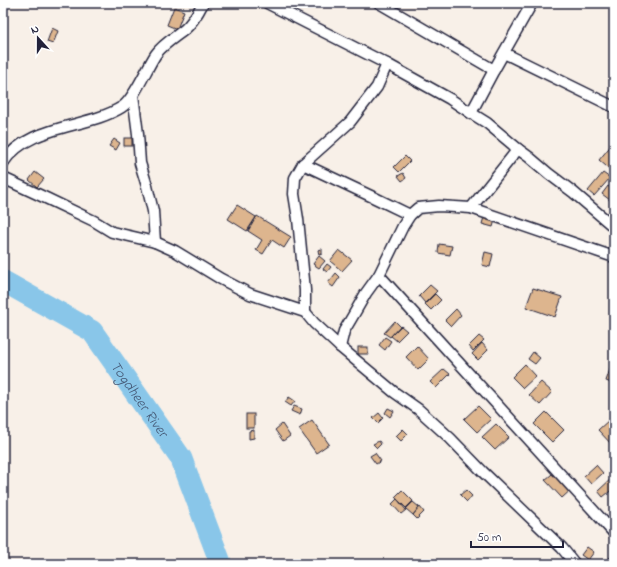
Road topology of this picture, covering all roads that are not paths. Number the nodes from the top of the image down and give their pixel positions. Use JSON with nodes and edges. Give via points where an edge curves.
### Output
{"nodes":[{"id":1,"x":203,"y":3,"type":"edge"},
{"id":2,"x":267,"y":3,"type":"edge"},
{"id":3,"x":379,"y":3,"type":"edge"},
{"id":4,"x":532,"y":3,"type":"edge"},
{"id":5,"x":504,"y":53,"type":"junction"},
{"id":6,"x":387,"y":64,"type":"junction"},
{"id":7,"x":494,"y":70,"type":"junction"},
{"id":8,"x":133,"y":95,"type":"junction"},
{"id":9,"x":614,"y":107,"type":"edge"},
{"id":10,"x":471,"y":113,"type":"junction"},
{"id":11,"x":518,"y":149,"type":"junction"},
{"id":12,"x":3,"y":163,"type":"edge"},
{"id":13,"x":303,"y":164,"type":"junction"},
{"id":14,"x":3,"y":178,"type":"edge"},
{"id":15,"x":471,"y":208,"type":"junction"},
{"id":16,"x":410,"y":216,"type":"junction"},
{"id":17,"x":614,"y":227,"type":"edge"},
{"id":18,"x":155,"y":242,"type":"junction"},
{"id":19,"x":614,"y":257,"type":"edge"},
{"id":20,"x":379,"y":275,"type":"junction"},
{"id":21,"x":305,"y":312,"type":"junction"},
{"id":22,"x":340,"y":347,"type":"junction"},
{"id":23,"x":614,"y":533,"type":"edge"},
{"id":24,"x":575,"y":564,"type":"edge"}],
"edges":[{"from":1,"to":8,"type":"street","via":[[186,29],[157,52]]},
{"from":2,"to":6,"type":"street"},
{"from":3,"to":7,"type":"street"},
{"from":4,"to":5,"type":"street"},
{"from":5,"to":7,"type":"street"},
{"from":5,"to":9,"type":"street"},
{"from":6,"to":10,"type":"street"},
{"from":6,"to":13,"type":"street","via":[[377,87],[350,122]]},
{"from":7,"to":10,"type":"street"},
{"from":8,"to":12,"type":"street","via":[[124,106],[112,113],[43,134],[23,144],[7,156]]},
{"from":8,"to":18,"type":"street","via":[[140,163],[153,211]]},
{"from":10,"to":11,"type":"street"},
{"from":11,"to":15,"type":"street"},
{"from":11,"to":17,"type":"street"},
{"from":13,"to":16,"type":"street"},
{"from":13,"to":21,"type":"street","via":[[295,178],[294,194],[305,290]]},
{"from":14,"to":18,"type":"street","via":[[112,232]]},
{"from":15,"to":16,"type":"street","via":[[418,208]]},
{"from":15,"to":19,"type":"street"},
{"from":16,"to":20,"type":"street"},
{"from":18,"to":21,"type":"street","via":[[250,294]]},
{"from":20,"to":22,"type":"street","via":[[344,331]]},
{"from":20,"to":23,"type":"street"},
{"from":21,"to":22,"type":"street"},
{"from":22,"to":24,"type":"street","via":[[444,433],[562,548]]}]}
